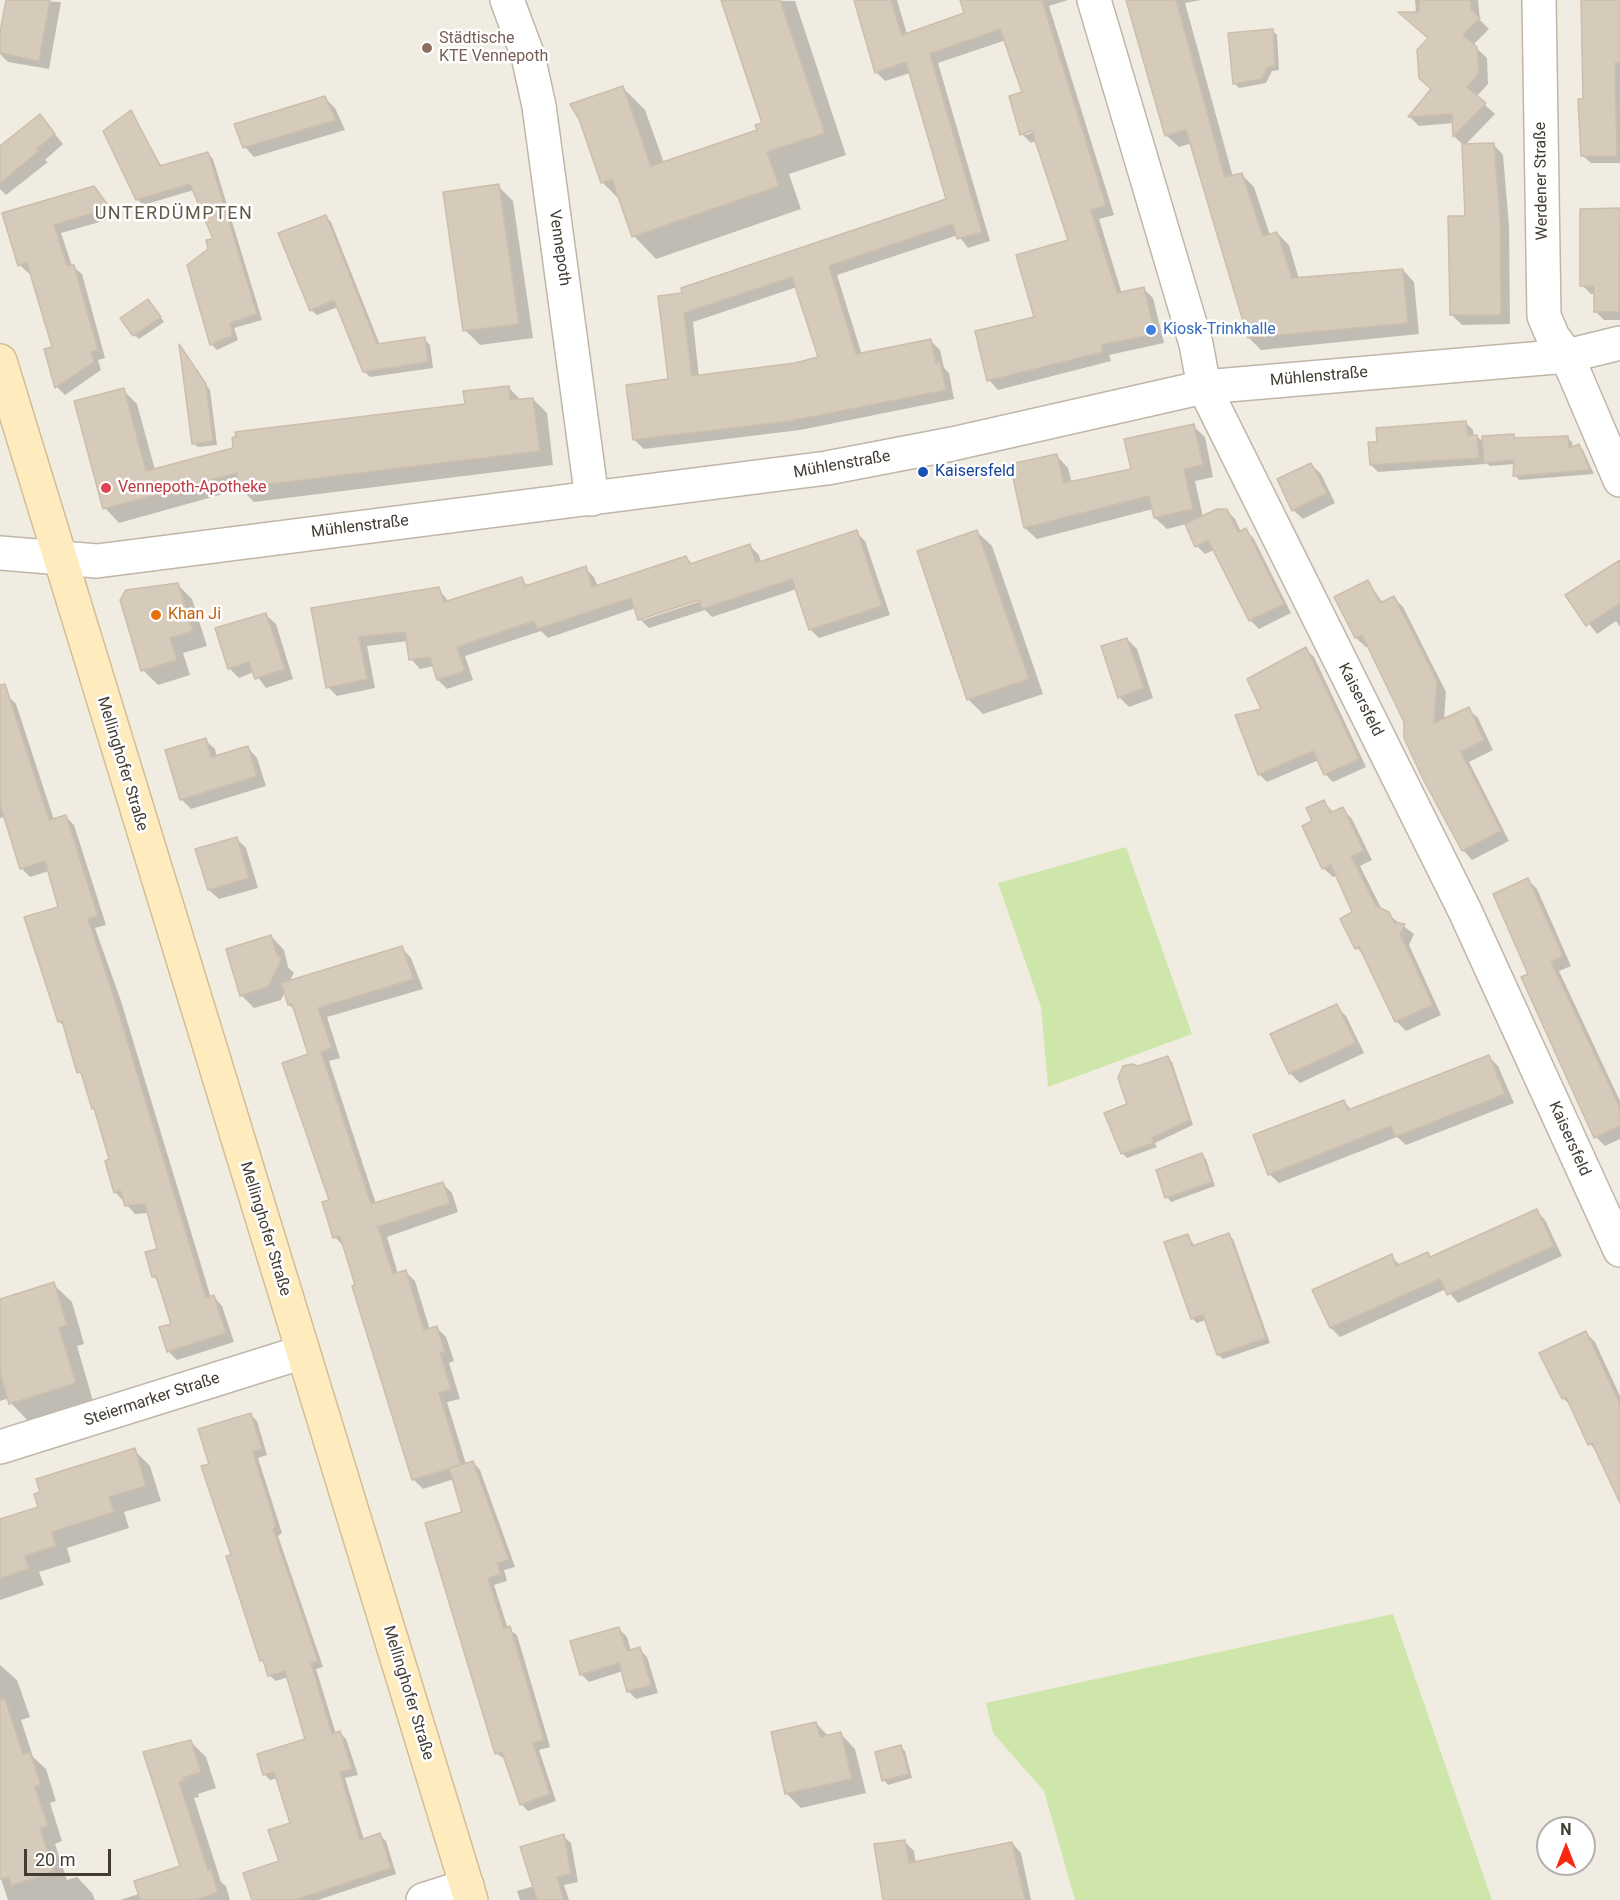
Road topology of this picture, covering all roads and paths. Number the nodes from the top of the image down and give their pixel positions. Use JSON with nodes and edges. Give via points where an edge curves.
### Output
{"nodes":[{"id":1,"x":507,"y":0,"type":"edge"},
{"id":2,"x":1094,"y":0,"type":"edge"},
{"id":3,"x":1539,"y":0,"type":"edge"},
{"id":4,"x":1620,"y":344,"type":"edge"},
{"id":5,"x":1567,"y":356,"type":"junction"},
{"id":6,"x":0,"y":361,"type":"edge"},
{"id":7,"x":1204,"y":387,"type":"junction"},
{"id":8,"x":1620,"y":480,"type":"edge"},
{"id":9,"x":592,"y":499,"type":"junction"},
{"id":10,"x":0,"y":553,"type":"edge"},
{"id":11,"x":59,"y":558,"type":"junction"},
{"id":12,"x":1620,"y":1250,"type":"edge"},
{"id":13,"x":303,"y":1352,"type":"junction"},
{"id":14,"x":0,"y":1447,"type":"edge"},
{"id":15,"x":469,"y":1893,"type":"edge"},
{"id":16,"x":423,"y":1900,"type":"edge"}],
"edges":[{"from":1,"to":9,"type":"street","name":"Vennepoth","via":[[528,56],[539,106]]},
{"from":2,"to":7,"type":"street","name":"Kaisersfeld","via":[[1196,344]]},
{"from":3,"to":5,"type":"street","name":"Werdener Straße","via":[[1544,316],[1553,338]]},
{"from":4,"to":5,"type":"street","name":"Mühlenstraße"},
{"from":5,"to":7,"type":"street","name":"Mühlenstraße"},
{"from":5,"to":8,"type":"street","name":"Werdener Straße"},
{"from":6,"to":11,"type":"main road","name":"Mellinghofer Straße"},
{"from":7,"to":9,"type":"street","name":"Mühlenstraße","via":[[848,464]]},
{"from":7,"to":12,"type":"street","name":"Kaisersfeld","via":[[1465,911]]},
{"from":9,"to":11,"type":"street","name":"Mühlenstraße","via":[[97,561]]},
{"from":10,"to":11,"type":"street"},
{"from":11,"to":13,"type":"main road","name":"Mellinghofer Straße"},
{"from":13,"to":14,"type":"street","name":"Steiermarker Straße"},
{"from":13,"to":15,"type":"main road","name":"Mellinghofer Straße"},
{"from":15,"to":16,"type":"street"}]}
